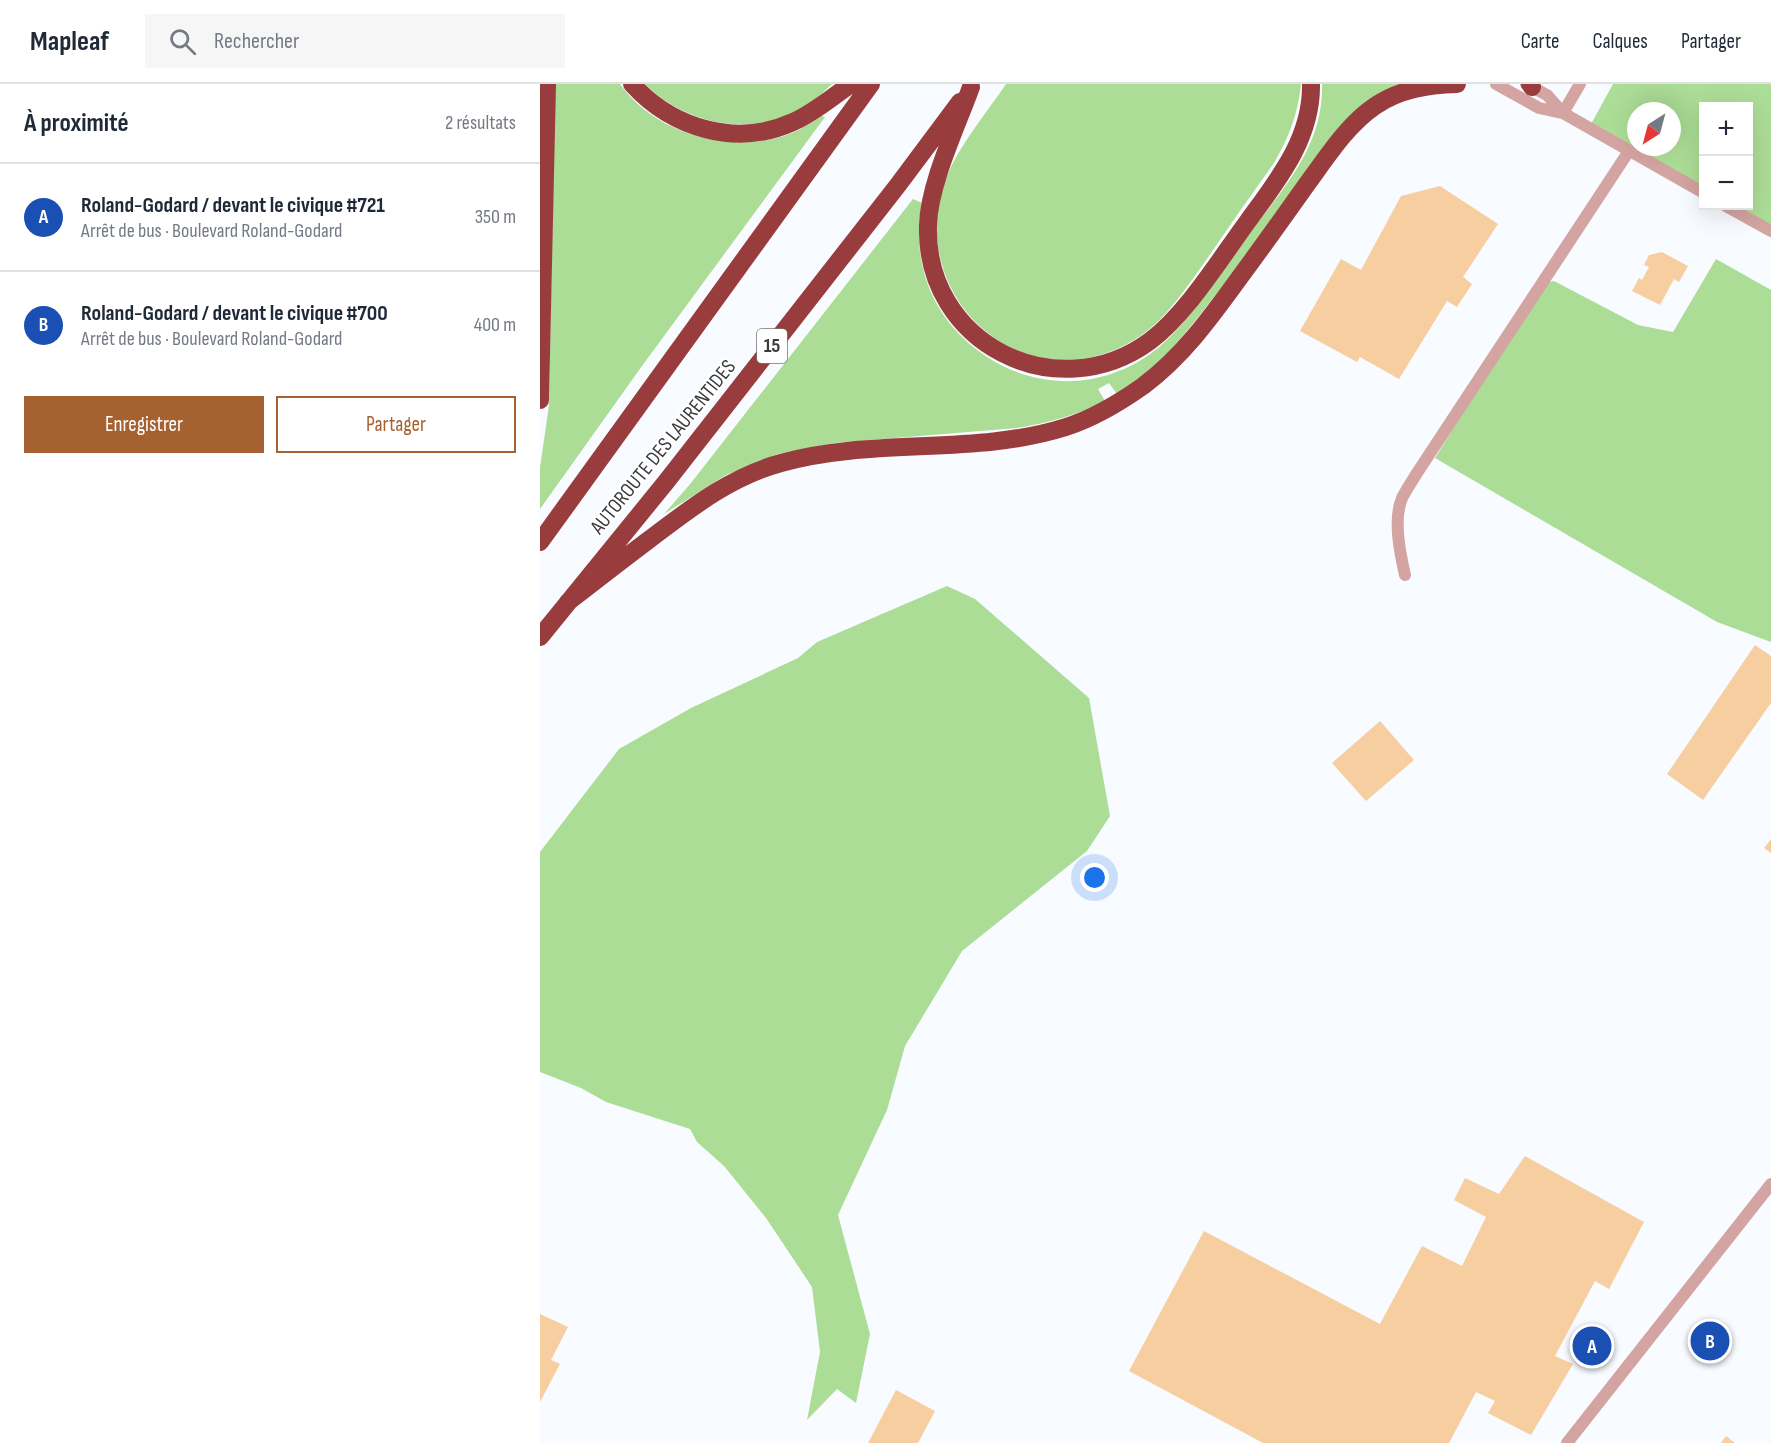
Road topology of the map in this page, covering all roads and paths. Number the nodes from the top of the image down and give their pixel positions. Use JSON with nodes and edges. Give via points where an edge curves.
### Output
{"nodes":[{"id":1,"x":547,"y":84,"type":"edge"},
{"id":2,"x":632,"y":84,"type":"edge"},
{"id":3,"x":851,"y":84,"type":"edge"},
{"id":4,"x":871,"y":84,"type":"edge"},
{"id":5,"x":1311,"y":84,"type":"edge"},
{"id":6,"x":1457,"y":84,"type":"edge"},
{"id":7,"x":1496,"y":84,"type":"edge"},
{"id":8,"x":1580,"y":84,"type":"edge"},
{"id":9,"x":972,"y":85,"type":"edge"},
{"id":10,"x":1530,"y":85,"type":"edge"},
{"id":11,"x":1563,"y":113,"type":"junction"},
{"id":12,"x":1627,"y":150,"type":"edge"},
{"id":13,"x":1627,"y":154,"type":"edge"},
{"id":14,"x":1638,"y":156,"type":"edge"},
{"id":15,"x":1699,"y":190,"type":"edge"},
{"id":16,"x":1733,"y":210,"type":"edge"},
{"id":17,"x":1771,"y":231,"type":"edge"},
{"id":18,"x":540,"y":400,"type":"edge"},
{"id":19,"x":540,"y":542,"type":"edge"},
{"id":20,"x":1405,"y":575,"type":"dead end"},
{"id":21,"x":568,"y":602,"type":"junction"},
{"id":22,"x":540,"y":637,"type":"edge"},
{"id":23,"x":1771,"y":1184,"type":"edge"},
{"id":24,"x":1567,"y":1443,"type":"edge"}],
"edges":[{"from":1,"to":18,"type":"highway"},
{"from":2,"to":3,"type":"highway","via":[[672,117],[708,131],[735,133],[765,131],[793,122]]},
{"from":4,"to":19,"type":"highway","name":"AUTOROUTE DES LAURENTIDES"},
{"from":5,"to":9,"type":"highway","via":[[1305,127],[1289,162],[1178,314],[1152,340],[1122,357],[1103,365],[1068,369],[1026,363],[987,345],[955,313],[934,272],[928,238],[931,204]]},
{"from":6,"to":21,"type":"highway","via":[[1400,93],[1355,123],[1192,340],[1152,379],[1110,407],[1071,425],[1029,436],[842,451],[768,467],[703,499]]},
{"from":7,"to":11,"type":"street","via":[[1539,108]]},
{"from":8,"to":11,"type":"street"},
{"from":9,"to":21,"type":"highway","name":"AUTOROUTE DES LAURENTIDES","number":"15","via":[[674,472]]},
{"from":10,"to":11,"type":"street"},
{"from":11,"to":12,"type":"street"},
{"from":13,"to":20,"type":"street","via":[[1402,500],[1398,520]]},
{"from":14,"to":15,"type":"street"},
{"from":16,"to":17,"type":"street"},
{"from":21,"to":22,"type":"highway","name":"AUTOROUTE DES LAURENTIDES","number":"15"},
{"from":23,"to":24,"type":"street"}]}
